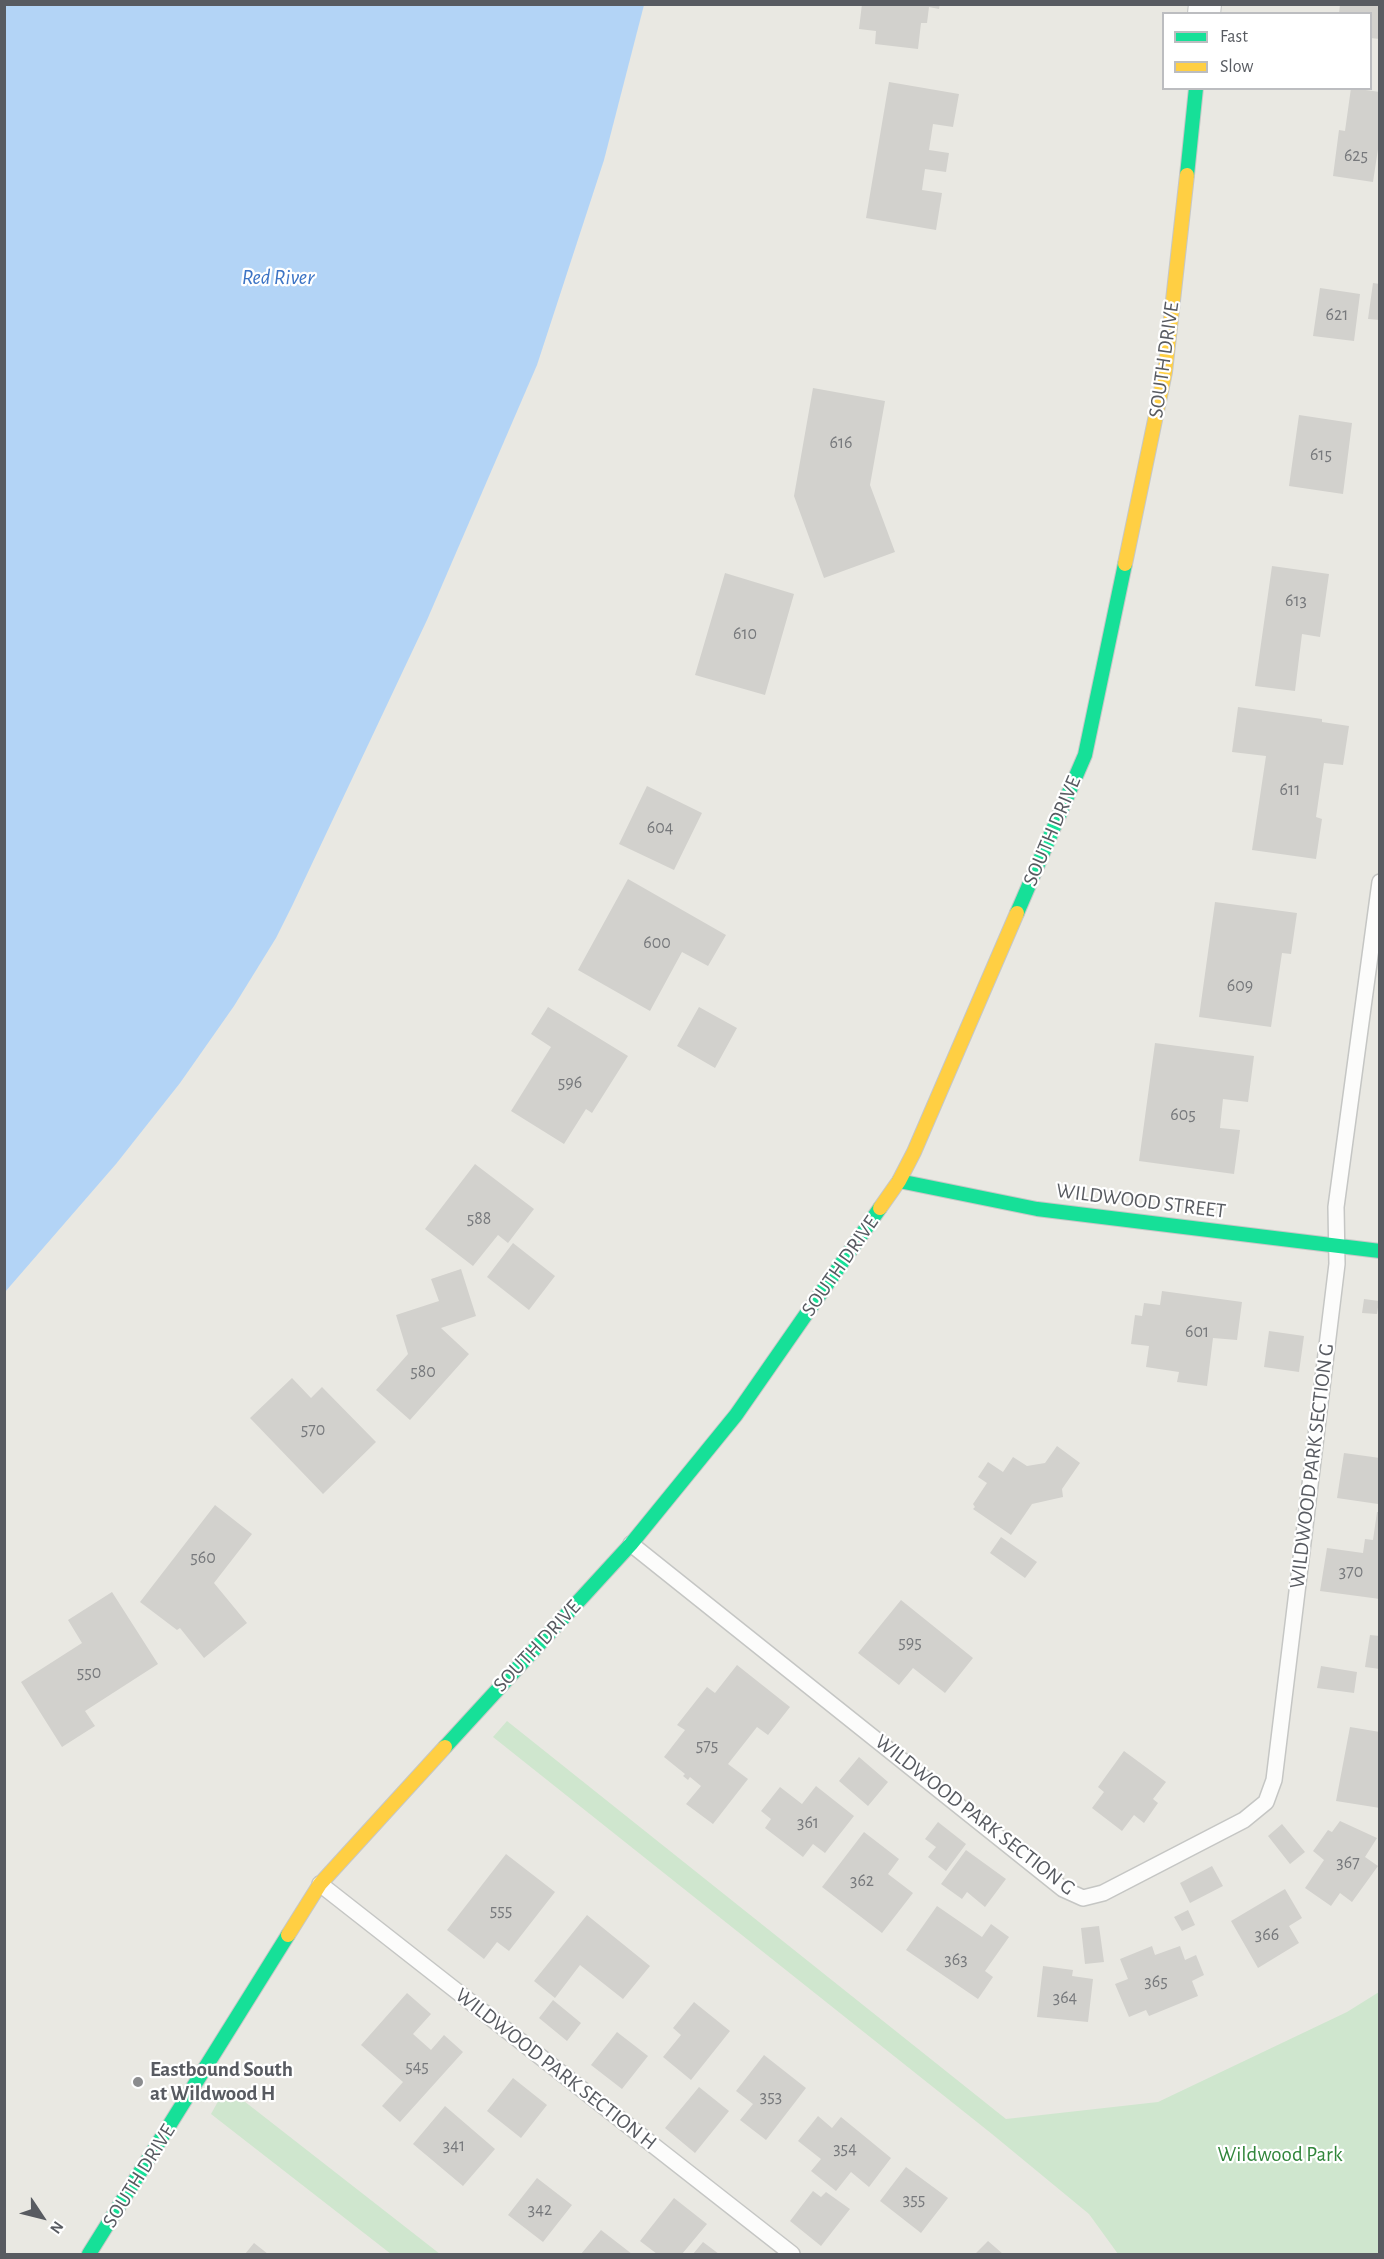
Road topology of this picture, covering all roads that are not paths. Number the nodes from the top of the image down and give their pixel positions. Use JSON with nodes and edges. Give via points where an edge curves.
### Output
{"nodes":[{"id":1,"x":1196,"y":90,"type":"edge"},
{"id":2,"x":1380,"y":882,"type":"edge"},
{"id":3,"x":899,"y":1181,"type":"junction"},
{"id":4,"x":1335,"y":1245,"type":"junction"},
{"id":5,"x":1380,"y":1251,"type":"edge"},
{"id":6,"x":632,"y":1544,"type":"junction"},
{"id":7,"x":320,"y":1884,"type":"junction"},
{"id":8,"x":89,"y":2254,"type":"edge"},
{"id":9,"x":792,"y":2254,"type":"edge"}],
"edges":[{"from":1,"to":3,"type":"street","name":"SOUTH DRIVE","via":[[1165,372],[1085,755]]},
{"from":2,"to":4,"type":"lane","name":"WILDWOOD PARK SECTION G","via":[[1336,1207]]},
{"from":3,"to":4,"type":"street","name":"WILDWOOD STREET","via":[[1037,1209]]},
{"from":3,"to":6,"type":"street","name":"SOUTH DRIVE","via":[[736,1415]]},
{"from":4,"to":5,"type":"street","name":"WILDWOOD STREET"},
{"from":4,"to":6,"type":"lane","name":"WILDWOOD PARK SECTION G","via":[[1337,1264],[1274,1780],[1266,1802],[1244,1820],[1103,1893],[1083,1898],[1063,1889]]},
{"from":6,"to":7,"type":"street","name":"SOUTH DRIVE"},
{"from":7,"to":8,"type":"street","name":"SOUTH DRIVE"},
{"from":7,"to":9,"type":"lane","name":"WILDWOOD PARK SECTION H"}]}
